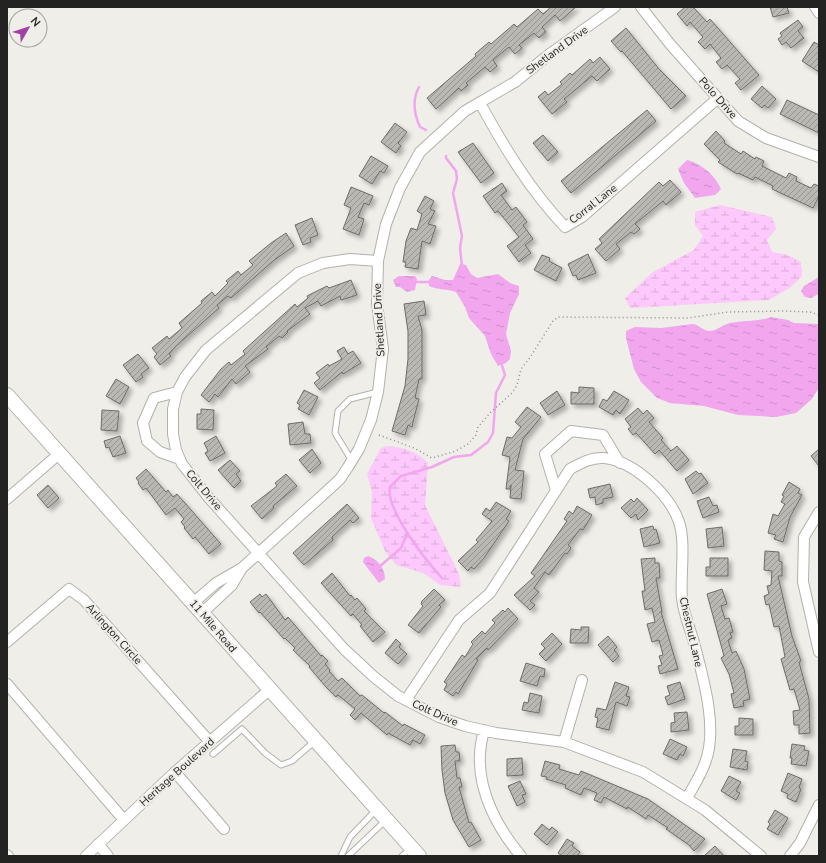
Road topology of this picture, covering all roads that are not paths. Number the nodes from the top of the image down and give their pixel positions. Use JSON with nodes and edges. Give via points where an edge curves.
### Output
{"nodes":[{"id":1,"x":615,"y":7,"type":"edge"},
{"id":2,"x":641,"y":7,"type":"edge"},
{"id":3,"x":815,"y":7,"type":"edge"},
{"id":4,"x":819,"y":13,"type":"edge"},
{"id":5,"x":717,"y":99,"type":"junction"},
{"id":6,"x":480,"y":103,"type":"junction"},
{"id":7,"x":819,"y":157,"type":"edge"},
{"id":8,"x":378,"y":260,"type":"junction"},
{"id":9,"x":178,"y":392,"type":"junction"},
{"id":10,"x":378,"y":392,"type":"junction"},
{"id":11,"x":7,"y":395,"type":"edge"},
{"id":12,"x":60,"y":453,"type":"junction"},
{"id":13,"x":180,"y":459,"type":"junction"},
{"id":14,"x":352,"y":461,"type":"junction"},
{"id":15,"x":620,"y":463,"type":"junction"},
{"id":16,"x":556,"y":490,"type":"junction"},
{"id":17,"x":7,"y":499,"type":"edge"},
{"id":18,"x":819,"y":512,"type":"edge"},
{"id":19,"x":260,"y":553,"type":"junction"},
{"id":20,"x":198,"y":608,"type":"junction"},
{"id":21,"x":7,"y":642,"type":"edge"},
{"id":22,"x":819,"y":652,"type":"edge"},
{"id":23,"x":582,"y":680,"type":"dead end"},
{"id":24,"x":7,"y":684,"type":"edge"},
{"id":25,"x":269,"y":690,"type":"junction"},
{"id":26,"x":406,"y":700,"type":"junction"},
{"id":27,"x":484,"y":730,"type":"junction"},
{"id":28,"x":316,"y":741,"type":"junction"},
{"id":29,"x":210,"y":742,"type":"junction"},
{"id":30,"x":564,"y":742,"type":"junction"},
{"id":31,"x":212,"y":754,"type":"dead end"},
{"id":32,"x":175,"y":772,"type":"junction"},
{"id":33,"x":687,"y":798,"type":"junction"},
{"id":34,"x":819,"y":805,"type":"edge"},
{"id":35,"x":382,"y":815,"type":"junction"},
{"id":36,"x":124,"y":820,"type":"junction"},
{"id":37,"x":224,"y":829,"type":"dead end"},
{"id":38,"x":98,"y":844,"type":"junction"},
{"id":39,"x":411,"y":853,"type":"edge"},
{"id":40,"x":86,"y":856,"type":"edge"},
{"id":41,"x":108,"y":856,"type":"edge"},
{"id":42,"x":341,"y":856,"type":"edge"},
{"id":43,"x":348,"y":856,"type":"edge"},
{"id":44,"x":521,"y":856,"type":"edge"},
{"id":45,"x":761,"y":856,"type":"edge"},
{"id":46,"x":790,"y":856,"type":"edge"}],
"edges":[{"from":1,"to":6,"type":"street","name":"Shetland Drive","via":[[515,82]]},
{"from":2,"to":5,"type":"street","name":"Polo Drive"},
{"from":3,"to":4,"type":"street"},
{"from":5,"to":6,"type":"street","name":"Corral Lane","via":[[582,217],[565,226],[548,209],[504,147]]},
{"from":5,"to":7,"type":"street","name":"Polo Drive","via":[[738,121],[766,138]]},
{"from":6,"to":8,"type":"street","name":"Shetland Drive","via":[[466,111],[420,152],[400,188],[386,224]]},
{"from":8,"to":9,"type":"street","name":"Colt Drive","via":[[350,259],[323,263],[298,273],[206,350],[185,377]]},
{"from":8,"to":10,"type":"street","name":"Shetland Drive","via":[[377,303],[383,349]]},
{"from":9,"to":13,"type":"street","name":"Colt Drive","via":[[173,409],[173,434]]},
{"from":9,"to":13,"type":"street","name":"Colt Drive","via":[[154,398],[143,422],[147,442],[160,452]]},
{"from":10,"to":14,"type":"street","name":"Shetland Drive","via":[[371,420]]},
{"from":10,"to":14,"type":"lane","via":[[350,398],[338,410],[335,433]]},
{"from":11,"to":12,"type":"street","name":"11 Mile Road"},
{"from":12,"to":17,"type":"street"},
{"from":12,"to":20,"type":"street","name":"11 Mile Road"},
{"from":13,"to":19,"type":"street","name":"Colt Drive","via":[[195,481]]},
{"from":14,"to":19,"type":"street","name":"Shetland Drive","via":[[340,479]]},
{"from":15,"to":16,"type":"street","name":"Chestnut Lane","via":[[604,458],[586,460],[570,469]]},
{"from":15,"to":16,"type":"street","via":[[603,435],[571,431],[545,454]]},
{"from":15,"to":33,"type":"street","name":"Chestnut Lane","via":[[647,477],[668,501],[680,523],[682,599],[706,696],[710,737],[706,763]]},
{"from":16,"to":26,"type":"street","name":"Chestnut Lane","via":[[490,593],[459,620]]},
{"from":18,"to":22,"type":"street","via":[[804,537],[803,582]]},
{"from":19,"to":20,"type":"street","name":"Shetland Drive","via":[[242,568],[232,585]]},
{"from":19,"to":26,"type":"street","name":"Colt Drive","via":[[344,649],[373,676]]},
{"from":20,"to":25,"type":"street","name":"11 Mile Road"},
{"from":21,"to":29,"type":"street","name":"Arlington Circle","via":[[69,589],[84,600]]},
{"from":23,"to":30,"type":"street"},
{"from":24,"to":36,"type":"street"},
{"from":25,"to":28,"type":"street","name":"11 Mile Road"},
{"from":25,"to":29,"type":"street","name":"Heritage Boulevard"},
{"from":26,"to":27,"type":"street","name":"Colt Drive","via":[[439,717]]},
{"from":27,"to":30,"type":"street","name":"Colt Drive"},
{"from":27,"to":44,"type":"street","via":[[480,755],[484,790],[506,838]]},
{"from":28,"to":31,"type":"lane","via":[[292,761],[281,765],[242,729]]},
{"from":28,"to":35,"type":"street","name":"11 Mile Road"},
{"from":29,"to":32,"type":"street","name":"Heritage Boulevard"},
{"from":30,"to":33,"type":"street","name":"Colt Drive","via":[[643,772]]},
{"from":32,"to":36,"type":"street","name":"Heritage Boulevard"},
{"from":32,"to":37,"type":"street"},
{"from":33,"to":45,"type":"street","name":"Colt Drive"},
{"from":34,"to":46,"type":"street","via":[[800,843]]},
{"from":35,"to":39,"type":"street","name":"11 Mile Road"},
{"from":35,"to":42,"type":"lane","via":[[350,836]]},
{"from":35,"to":43,"type":"lane"},
{"from":36,"to":38,"type":"street","name":"Heritage Boulevard"},
{"from":38,"to":40,"type":"street","name":"Heritage Boulevard"},
{"from":38,"to":41,"type":"street"}]}
